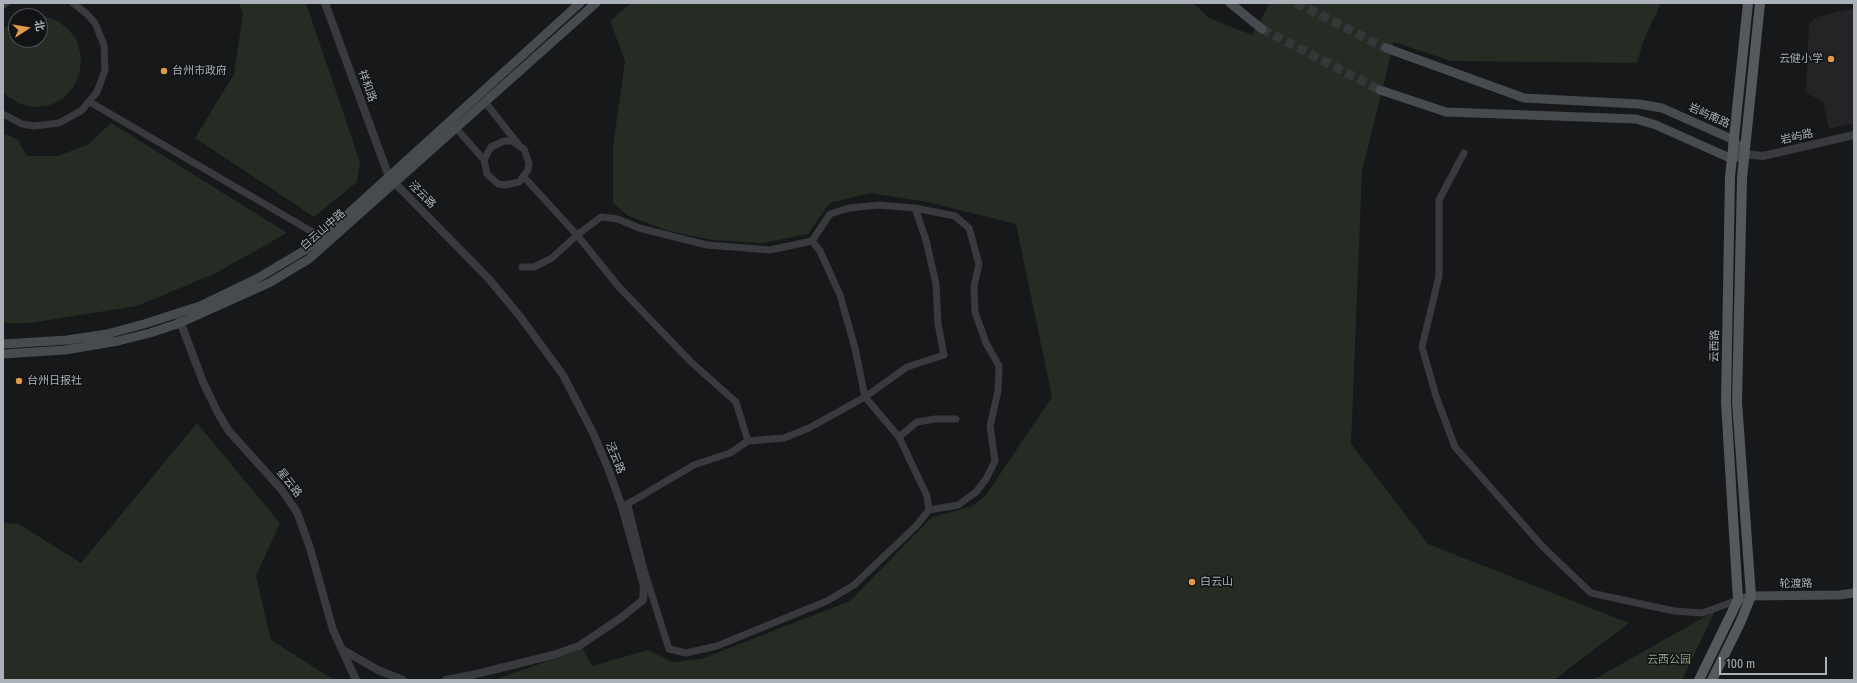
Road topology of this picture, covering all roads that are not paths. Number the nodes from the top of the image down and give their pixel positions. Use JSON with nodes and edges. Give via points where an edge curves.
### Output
{"nodes":[{"id":1,"x":6,"y":3,"type":"edge"},
{"id":2,"x":73,"y":3,"type":"edge"},
{"id":3,"x":325,"y":3,"type":"edge"},
{"id":4,"x":580,"y":3,"type":"edge"},
{"id":5,"x":596,"y":3,"type":"edge"},
{"id":6,"x":1230,"y":3,"type":"edge"},
{"id":7,"x":1748,"y":3,"type":"edge"},
{"id":8,"x":1760,"y":3,"type":"edge"},
{"id":9,"x":3,"y":5,"type":"edge"},
{"id":10,"x":1262,"y":29,"type":"tunnel mouth"},
{"id":11,"x":1386,"y":48,"type":"tunnel mouth"},
{"id":12,"x":1380,"y":90,"type":"tunnel mouth"},
{"id":13,"x":90,"y":102,"type":"junction"},
{"id":14,"x":485,"y":102,"type":"junction"},
{"id":15,"x":3,"y":114,"type":"edge"},
{"id":16,"x":456,"y":128,"type":"junction"},
{"id":17,"x":1854,"y":135,"type":"edge"},
{"id":18,"x":1734,"y":140,"type":"junction"},
{"id":19,"x":518,"y":144,"type":"junction"},
{"id":20,"x":1464,"y":153,"type":"dead end"},
{"id":21,"x":1744,"y":154,"type":"junction"},
{"id":22,"x":1732,"y":159,"type":"junction"},
{"id":23,"x":484,"y":160,"type":"junction"},
{"id":24,"x":524,"y":177,"type":"junction"},
{"id":25,"x":392,"y":180,"type":"junction"},
{"id":26,"x":915,"y":208,"type":"junction"},
{"id":27,"x":577,"y":235,"type":"junction"},
{"id":28,"x":321,"y":237,"type":"junction"},
{"id":29,"x":812,"y":241,"type":"junction"},
{"id":30,"x":522,"y":267,"type":"dead end"},
{"id":31,"x":176,"y":313,"type":"junction"},
{"id":32,"x":180,"y":322,"type":"junction"},
{"id":33,"x":3,"y":344,"type":"edge"},
{"id":34,"x":3,"y":354,"type":"edge"},
{"id":35,"x":865,"y":397,"type":"junction"},
{"id":36,"x":956,"y":419,"type":"dead end"},
{"id":37,"x":899,"y":437,"type":"junction"},
{"id":38,"x":748,"y":441,"type":"junction"},
{"id":39,"x":625,"y":506,"type":"junction"},
{"id":40,"x":929,"y":510,"type":"junction"},
{"id":41,"x":1854,"y":593,"type":"edge"},
{"id":42,"x":1751,"y":596,"type":"junction"},
{"id":43,"x":1738,"y":600,"type":"junction"},
{"id":44,"x":343,"y":650,"type":"junction"},
{"id":45,"x":356,"y":680,"type":"edge"},
{"id":46,"x":403,"y":680,"type":"edge"},
{"id":47,"x":446,"y":680,"type":"edge"},
{"id":48,"x":1699,"y":680,"type":"edge"},
{"id":49,"x":1712,"y":680,"type":"edge"}],
"edges":[{"from":1,"to":9,"type":"street"},
{"from":2,"to":13,"type":"street","via":[[95,23],[104,45],[105,70],[100,87]]},
{"from":3,"to":25,"type":"street","name":"祥和路"},
{"from":4,"to":25,"type":"main road","name":"白云山中路"},
{"from":5,"to":14,"type":"main road","name":"白云山中路"},
{"from":6,"to":10,"type":"main road"},
{"from":7,"to":18,"type":"main road","name":"云西路"},
{"from":8,"to":21,"type":"main road"},
{"from":11,"to":18,"type":"main road","name":"岩屿南路","via":[[1524,98],[1639,104],[1662,108]]},
{"from":12,"to":22,"type":"main road","via":[[1446,112],[1636,119],[1656,125]]},
{"from":13,"to":15,"type":"street","via":[[71,118],[47,126],[22,124]]},
{"from":13,"to":28,"type":"street"},
{"from":14,"to":16,"type":"main road","name":"白云山中路"},
{"from":14,"to":19,"type":"street"},
{"from":16,"to":23,"type":"street"},
{"from":16,"to":25,"type":"main road","name":"白云山中路"},
{"from":17,"to":21,"type":"street","name":"岩屿路","via":[[1763,156]]},
{"from":18,"to":21,"type":"main road","name":"岩屿南路"},
{"from":18,"to":22,"type":"main road","name":"云西路"},
{"from":19,"to":23,"type":"street","via":[[512,141],[497,142],[486,153]]},
{"from":19,"to":24,"type":"street","via":[[524,149],[529,163]]},
{"from":20,"to":43,"type":"street","via":[[1439,200],[1440,276],[1422,347],[1436,396],[1456,447],[1543,547],[1591,593],[1674,611],[1702,613]]},
{"from":21,"to":22,"type":"main road"},
{"from":21,"to":42,"type":"main road","via":[[1738,402]]},
{"from":22,"to":43,"type":"main road","name":"云西路","via":[[1726,402]]},
{"from":23,"to":24,"type":"street","via":[[487,174],[498,184],[512,184]]},
{"from":24,"to":27,"type":"street"},
{"from":25,"to":28,"type":"main road","name":"白云山中路"},
{"from":25,"to":32,"type":"main road","name":"白云山中路","via":[[309,259],[269,283]]},
{"from":25,"to":39,"type":"street","name":"泾云路","via":[[489,280],[522,319],[563,375],[593,433]]},
{"from":26,"to":29,"type":"street","via":[[879,204],[830,214]]},
{"from":26,"to":35,"type":"street","via":[[926,240],[936,284],[938,324],[944,355],[907,367]]},
{"from":26,"to":40,"type":"street","via":[[954,216],[969,228],[980,264],[974,286],[975,312],[986,343],[1000,366],[998,391],[990,426],[995,460],[986,480],[976,492],[958,504]]},
{"from":27,"to":29,"type":"street","via":[[601,217],[618,219],[639,228],[707,245],[770,250]]},
{"from":27,"to":30,"type":"street","via":[[552,258],[534,267]]},
{"from":27,"to":38,"type":"street","via":[[619,287],[691,362],[736,402]]},
{"from":28,"to":31,"type":"main road","name":"白云山中路","via":[[305,250],[258,278],[200,306]]},
{"from":29,"to":35,"type":"street","via":[[820,251],[840,295]]},
{"from":31,"to":32,"type":"street","name":"星云路"},
{"from":31,"to":33,"type":"main road","name":"白云山中路","via":[[107,334],[67,340]]},
{"from":32,"to":34,"type":"main road","name":"白云山中路","via":[[118,341],[65,350]]},
{"from":32,"to":44,"type":"street","name":"星云路","via":[[203,382],[228,430],[281,489],[297,512],[310,548],[332,630]]},
{"from":35,"to":37,"type":"street"},
{"from":35,"to":38,"type":"street","via":[[809,428],[784,438]]},
{"from":36,"to":37,"type":"street","via":[[917,422]]},
{"from":37,"to":40,"type":"street","via":[[927,496]]},
{"from":38,"to":39,"type":"street","via":[[730,453],[694,465]]},
{"from":39,"to":40,"type":"street","via":[[669,649],[686,653],[717,646],[773,625],[834,597],[854,585],[916,526]]},
{"from":39,"to":47,"type":"street","name":"泾云路","via":[[644,586],[643,600],[622,618],[578,646],[553,655]]},
{"from":41,"to":42,"type":"main road","name":"轮渡路"},
{"from":42,"to":43,"type":"main road","name":"轮渡路"},
{"from":42,"to":49,"type":"main road"},
{"from":43,"to":48,"type":"main road","name":"云西路"},
{"from":44,"to":45,"type":"street","name":"星云路"},
{"from":44,"to":46,"type":"street","via":[[378,670]]}]}
